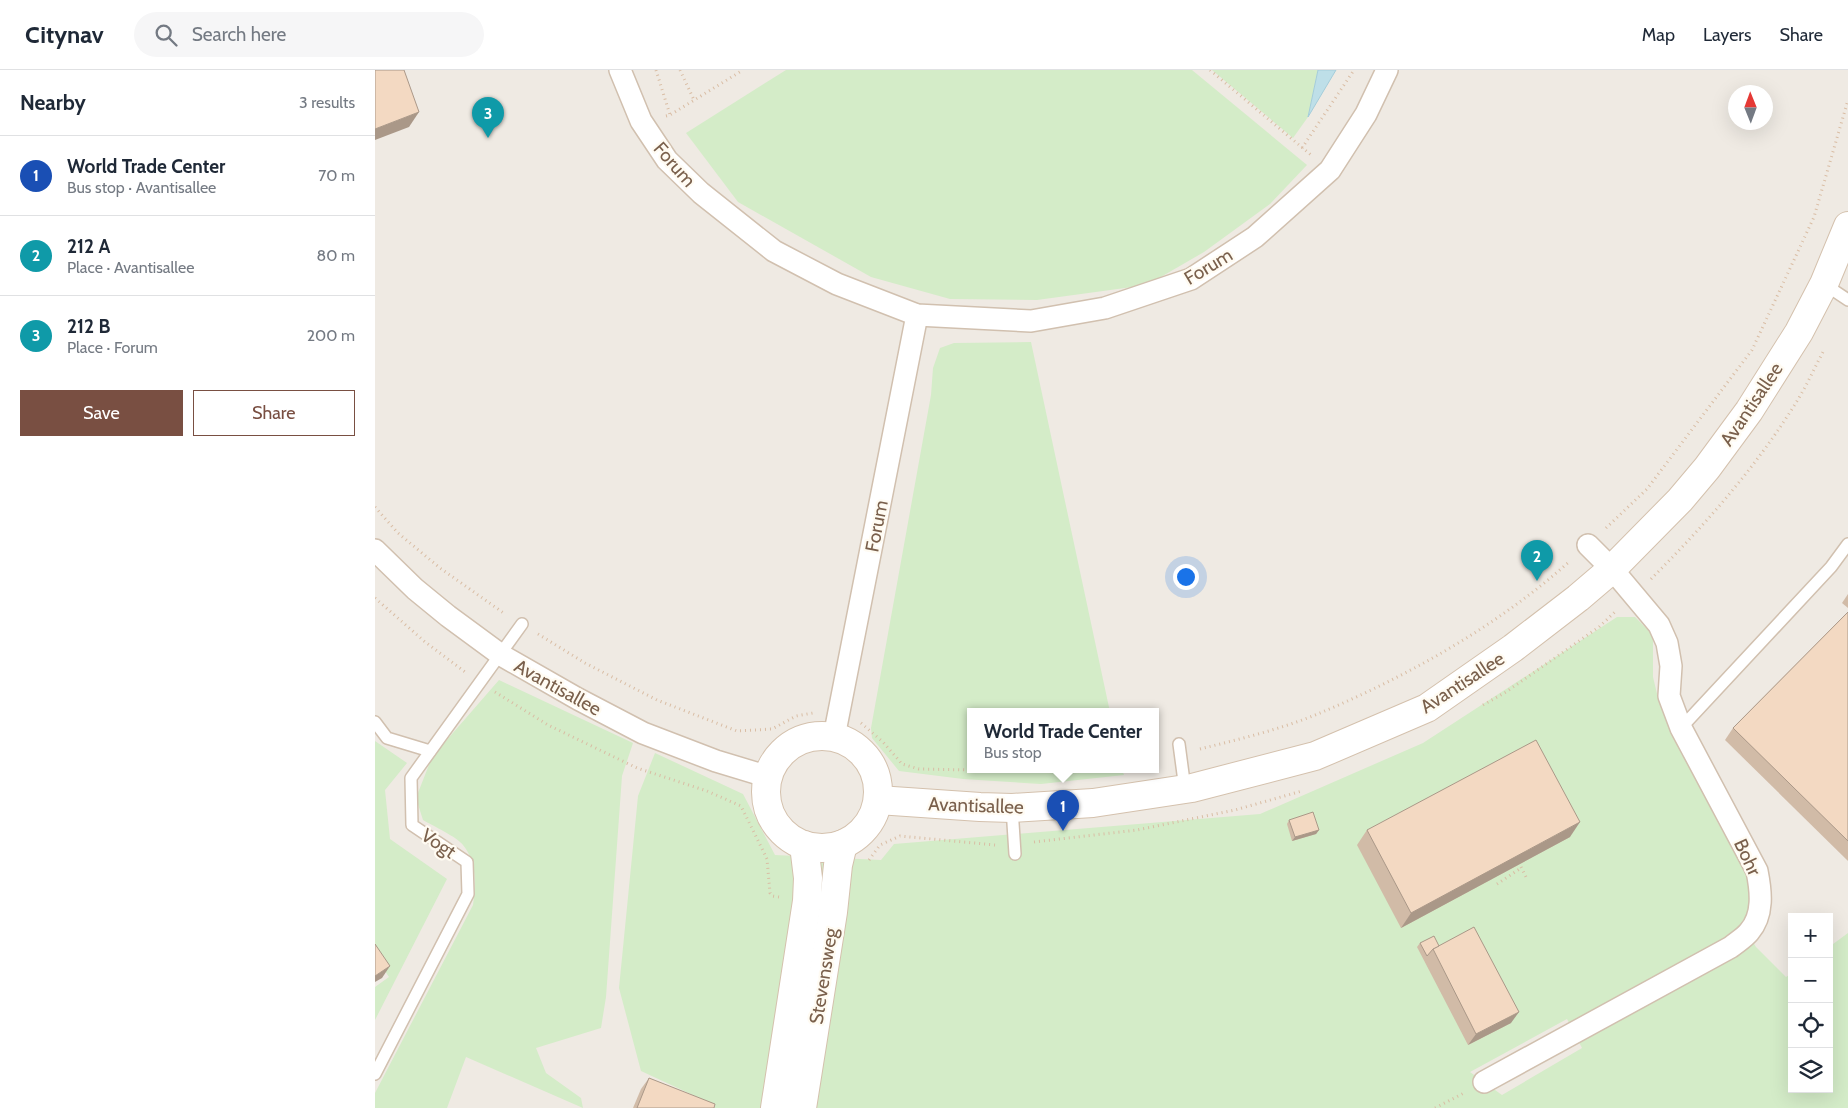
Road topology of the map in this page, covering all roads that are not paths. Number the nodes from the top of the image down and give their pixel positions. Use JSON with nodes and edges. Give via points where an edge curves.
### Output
{"nodes":[{"id":1,"x":619,"y":70,"type":"edge"},
{"id":2,"x":1387,"y":70,"type":"edge"},
{"id":3,"x":1848,"y":226,"type":"edge"},
{"id":4,"x":1824,"y":284,"type":"junction"},
{"id":5,"x":1848,"y":300,"type":"edge"},
{"id":6,"x":917,"y":315,"type":"junction"},
{"id":7,"x":1848,"y":544,"type":"edge"},
{"id":8,"x":1588,"y":546,"type":"road end"},
{"id":9,"x":375,"y":550,"type":"edge"},
{"id":10,"x":1612,"y":569,"type":"junction"},
{"id":11,"x":522,"y":624,"type":"road end"},
{"id":12,"x":501,"y":655,"type":"junction"},
{"id":13,"x":375,"y":722,"type":"edge"},
{"id":14,"x":837,"y":725,"type":"junction"},
{"id":15,"x":1681,"y":728,"type":"junction"},
{"id":16,"x":1179,"y":749,"type":"road end"},
{"id":17,"x":430,"y":752,"type":"junction"},
{"id":18,"x":769,"y":777,"type":"junction"},
{"id":19,"x":1185,"y":789,"type":"junction"},
{"id":20,"x":878,"y":800,"type":"junction"},
{"id":21,"x":1012,"y":808,"type":"junction"},
{"id":22,"x":843,"y":844,"type":"junction"},
{"id":23,"x":804,"y":845,"type":"junction"},
{"id":24,"x":1015,"y":849,"type":"road end"},
{"id":25,"x":375,"y":1074,"type":"edge"},
{"id":26,"x":1484,"y":1082,"type":"road end"},
{"id":27,"x":775,"y":1108,"type":"edge"},
{"id":28,"x":802,"y":1108,"type":"edge"}],
"edges":[{"from":1,"to":6,"type":"street","name":"Forum","via":[[641,121],[667,160],[701,193],[774,251],[837,284]]},
{"from":2,"to":6,"type":"street","name":"Forum","via":[[1366,114],[1330,170],[1255,237],[1191,279],[1105,308],[1031,321]]},
{"from":3,"to":4,"type":"street","name":"Avantisallee"},
{"from":4,"to":5,"type":"lane"},
{"from":4,"to":10,"type":"street","name":"Avantisallee","via":[[1799,332],[1707,468]]},
{"from":6,"to":14,"type":"street","name":"Forum"},
{"from":7,"to":15,"type":"lane","via":[[1831,567]]},
{"from":8,"to":10,"type":"street","name":"Bohr"},
{"from":9,"to":12,"type":"street","name":"Avantisallee","via":[[415,589]]},
{"from":10,"to":15,"type":"street","name":"Bohr","via":[[1659,625],[1667,642],[1671,666],[1669,696]]},
{"from":10,"to":19,"type":"street","name":"Avantisallee","via":[[1513,648],[1427,708],[1315,756]]},
{"from":11,"to":12,"type":"lane","name":"Vogt"},
{"from":12,"to":17,"type":"lane","name":"Vogt"},
{"from":12,"to":18,"type":"street","name":"Avantisallee","via":[[643,733]]},
{"from":13,"to":17,"type":"lane","via":[[387,738]]},
{"from":14,"to":18,"type":"street","via":[[796,743],[779,757]]},
{"from":14,"to":20,"type":"street","via":[[873,767]]},
{"from":15,"to":26,"type":"street","name":"Bohr","via":[[1757,871],[1761,892],[1758,914],[1750,931],[1731,947]]},
{"from":16,"to":19,"type":"lane"},
{"from":17,"to":25,"type":"lane","name":"Vogt","via":[[411,778],[412,825],[467,862],[468,894]]},
{"from":18,"to":23,"type":"street","via":[[767,796],[777,827]]},
{"from":19,"to":21,"type":"street","name":"Avantisallee","via":[[1093,803]]},
{"from":20,"to":21,"type":"street","name":"Avantisallee"},
{"from":20,"to":22,"type":"street","via":[[870,821],[858,836]]},
{"from":21,"to":24,"type":"lane"},
{"from":22,"to":23,"type":"street","via":[[819,848]]},
{"from":22,"to":28,"type":"street","name":"Stevensweg"},
{"from":23,"to":27,"type":"street","name":"Stevensweg","via":[[807,901]]}]}
